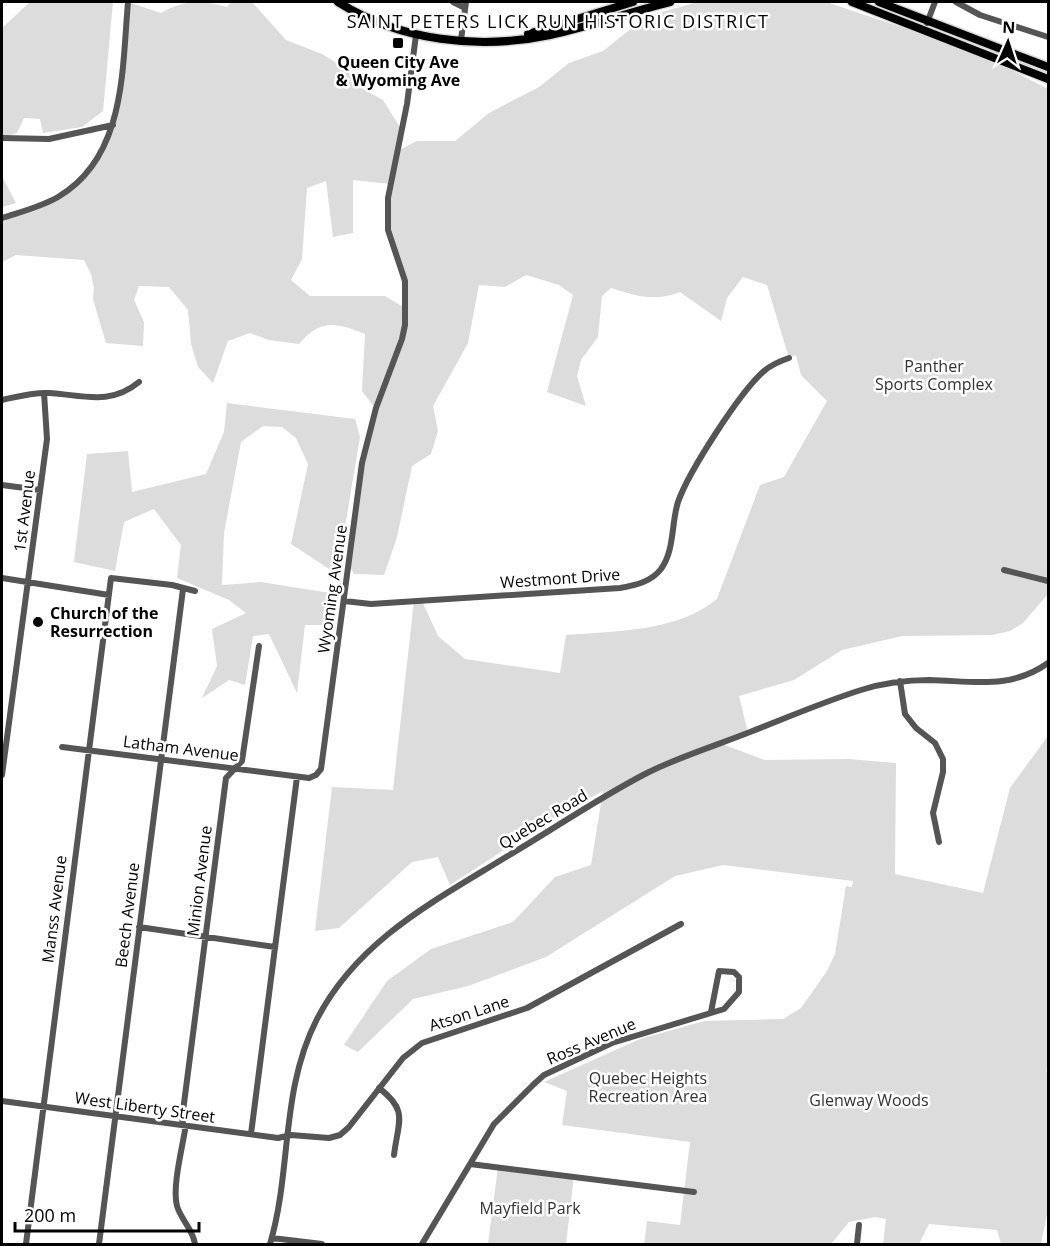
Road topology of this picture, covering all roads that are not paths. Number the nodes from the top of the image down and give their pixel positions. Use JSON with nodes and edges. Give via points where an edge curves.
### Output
{"nodes":[{"id":1,"x":128,"y":2,"type":"edge"},
{"id":2,"x":338,"y":2,"type":"edge"},
{"id":3,"x":453,"y":2,"type":"edge"},
{"id":4,"x":633,"y":2,"type":"edge"},
{"id":5,"x":667,"y":2,"type":"edge"},
{"id":6,"x":852,"y":2,"type":"edge"},
{"id":7,"x":879,"y":2,"type":"edge"},
{"id":8,"x":935,"y":2,"type":"edge"},
{"id":9,"x":956,"y":2,"type":"edge"},
{"id":10,"x":465,"y":5,"type":"edge"},
{"id":11,"x":926,"y":24,"type":"junction"},
{"id":12,"x":416,"y":35,"type":"junction"},
{"id":13,"x":1048,"y":37,"type":"edge"},
{"id":14,"x":517,"y":38,"type":"junction"},
{"id":15,"x":461,"y":40,"type":"junction"},
{"id":16,"x":1048,"y":67,"type":"edge"},
{"id":17,"x":1048,"y":79,"type":"edge"},
{"id":18,"x":113,"y":125,"type":"junction"},
{"id":19,"x":2,"y":138,"type":"edge"},
{"id":20,"x":2,"y":218,"type":"edge"},
{"id":21,"x":789,"y":358,"type":"dead end"},
{"id":22,"x":139,"y":382,"type":"dead end"},
{"id":23,"x":44,"y":393,"type":"junction"},
{"id":24,"x":2,"y":400,"type":"edge"},
{"id":25,"x":2,"y":485,"type":"edge"},
{"id":26,"x":40,"y":490,"type":"junction"},
{"id":27,"x":1004,"y":570,"type":"dead end"},
{"id":28,"x":2,"y":578,"type":"edge"},
{"id":29,"x":1048,"y":581,"type":"edge"},
{"id":30,"x":27,"y":582,"type":"junction"},
{"id":31,"x":183,"y":589,"type":"junction"},
{"id":32,"x":195,"y":591,"type":"dead end"},
{"id":33,"x":109,"y":595,"type":"junction"},
{"id":34,"x":344,"y":600,"type":"junction"},
{"id":35,"x":259,"y":646,"type":"dead end"},
{"id":36,"x":1048,"y":663,"type":"edge"},
{"id":37,"x":900,"y":681,"type":"junction"},
{"id":38,"x":62,"y":747,"type":"dead end"},
{"id":39,"x":88,"y":749,"type":"junction"},
{"id":40,"x":161,"y":758,"type":"junction"},
{"id":41,"x":236,"y":768,"type":"junction"},
{"id":42,"x":2,"y":775,"type":"edge"},
{"id":43,"x":297,"y":777,"type":"junction"},
{"id":44,"x":939,"y":842,"type":"dead end"},
{"id":45,"x":681,"y":924,"type":"dead end"},
{"id":46,"x":139,"y":927,"type":"junction"},
{"id":47,"x":206,"y":937,"type":"junction"},
{"id":48,"x":275,"y":947,"type":"junction"},
{"id":49,"x":711,"y":1012,"type":"junction"},
{"id":50,"x":379,"y":1088,"type":"junction"},
{"id":51,"x":2,"y":1101,"type":"edge"},
{"id":52,"x":43,"y":1106,"type":"junction"},
{"id":53,"x":115,"y":1117,"type":"junction"},
{"id":54,"x":183,"y":1126,"type":"junction"},
{"id":55,"x":251,"y":1134,"type":"junction"},
{"id":56,"x":286,"y":1136,"type":"junction"},
{"id":57,"x":394,"y":1155,"type":"dead end"},
{"id":58,"x":470,"y":1164,"type":"junction"},
{"id":59,"x":694,"y":1192,"type":"dead end"},
{"id":60,"x":859,"y":1225,"type":"dead end"},
{"id":61,"x":271,"y":1241,"type":"edge"},
{"id":62,"x":281,"y":1242,"type":"edge"},
{"id":63,"x":26,"y":1245,"type":"edge"},
{"id":64,"x":99,"y":1245,"type":"edge"},
{"id":65,"x":195,"y":1245,"type":"edge"},
{"id":66,"x":322,"y":1245,"type":"edge"},
{"id":67,"x":422,"y":1245,"type":"edge"},
{"id":68,"x":857,"y":1245,"type":"edge"}],
"edges":[{"from":1,"to":18,"type":"street"},
{"from":2,"to":12,"type":"main road","via":[[371,20]]},
{"from":3,"to":10,"type":"street"},
{"from":4,"to":14,"type":"main road"},
{"from":5,"to":14,"type":"main road","via":[[577,28]]},
{"from":6,"to":11,"type":"main road"},
{"from":7,"to":11,"type":"main road"},
{"from":8,"to":11,"type":"street"},
{"from":9,"to":13,"type":"street","via":[[980,15]]},
{"from":10,"to":15,"type":"street"},
{"from":11,"to":16,"type":"main road"},
{"from":11,"to":17,"type":"main road"},
{"from":12,"to":15,"type":"main road"},
{"from":12,"to":34,"type":"street","name":"Wyoming Avenue","via":[[388,198],[388,230],[405,281],[405,326],[376,408],[362,463]]},
{"from":14,"to":15,"type":"main road"},
{"from":18,"to":19,"type":"street","via":[[49,139]]},
{"from":18,"to":20,"type":"street","via":[[94,164],[69,189],[57,198]]},
{"from":21,"to":34,"type":"street","name":"Westmont Drive","via":[[765,370],[752,383],[708,446],[679,501],[666,560],[659,572],[645,582],[620,588],[422,601],[371,604]]},
{"from":22,"to":23,"type":"street","via":[[117,396],[99,399]]},
{"from":23,"to":24,"type":"street"},
{"from":23,"to":26,"type":"street","name":"1st Avenue","via":[[47,439]]},
{"from":25,"to":26,"type":"street"},
{"from":26,"to":30,"type":"street","name":"1st Avenue"},
{"from":27,"to":29,"type":"street"},
{"from":28,"to":30,"type":"street"},
{"from":30,"to":33,"type":"street"},
{"from":30,"to":42,"type":"street","name":"1st Avenue"},
{"from":31,"to":32,"type":"street"},
{"from":31,"to":33,"type":"street","name":"Manss Avenue","via":[[111,578]]},
{"from":31,"to":40,"type":"street","name":"Beech Avenue"},
{"from":33,"to":39,"type":"street","name":"Manss Avenue"},
{"from":34,"to":43,"type":"street","name":"Wyoming Avenue","via":[[321,769],[314,777]]},
{"from":35,"to":41,"type":"street","name":"Minion Avenue","via":[[242,761]]},
{"from":36,"to":37,"type":"street","name":"Quebec Road","via":[[1018,679],[993,684]]},
{"from":37,"to":44,"type":"street","via":[[905,714],[934,742],[943,759],[933,813]]},
{"from":37,"to":56,"type":"street","name":"Quebec Road","via":[[857,691],[645,774],[401,923],[351,967],[317,1019],[295,1078]]},
{"from":38,"to":39,"type":"street","name":"Latham Avenue"},
{"from":39,"to":40,"type":"street","name":"Latham Avenue"},
{"from":39,"to":52,"type":"street","name":"Manss Avenue"},
{"from":40,"to":41,"type":"street","name":"Latham Avenue"},
{"from":40,"to":46,"type":"street","name":"Beech Avenue"},
{"from":41,"to":43,"type":"street","name":"Latham Avenue"},
{"from":41,"to":47,"type":"street","name":"Minion Avenue","via":[[226,778]]},
{"from":43,"to":48,"type":"street"},
{"from":45,"to":50,"type":"street","name":"Atson Lane","via":[[528,1008],[422,1043],[403,1058]]},
{"from":46,"to":47,"type":"street"},
{"from":46,"to":53,"type":"street","name":"Beech Avenue"},
{"from":47,"to":48,"type":"street"},
{"from":47,"to":54,"type":"street","name":"Minion Avenue"},
{"from":48,"to":55,"type":"street"},
{"from":49,"to":49,"type":"street","name":"Ross Avenue","via":[[724,1009],[735,999],[740,982],[734,972],[720,971]]},
{"from":49,"to":58,"type":"street","name":"Ross Avenue","via":[[612,1043],[544,1076],[499,1118]]},
{"from":50,"to":56,"type":"street","name":"Atson Lane","via":[[340,1135]]},
{"from":50,"to":57,"type":"street","via":[[399,1110]]},
{"from":51,"to":52,"type":"street","name":"West Liberty Street"},
{"from":52,"to":53,"type":"street","name":"West Liberty Street"},
{"from":52,"to":63,"type":"street","name":"Manss Avenue"},
{"from":53,"to":54,"type":"street","name":"West Liberty Street"},
{"from":53,"to":64,"type":"street","name":"Beech Avenue"},
{"from":54,"to":55,"type":"street","name":"West Liberty Street"},
{"from":54,"to":65,"type":"street","name":"Minion Avenue","via":[[176,1202]]},
{"from":55,"to":56,"type":"street","name":"West Liberty Street"},
{"from":56,"to":61,"type":"street","name":"Quebec Road"},
{"from":58,"to":59,"type":"street"},
{"from":58,"to":67,"type":"street","name":"Ross Avenue"},
{"from":60,"to":68,"type":"street"},
{"from":61,"to":62,"type":"street"},
{"from":62,"to":66,"type":"street"}]}
